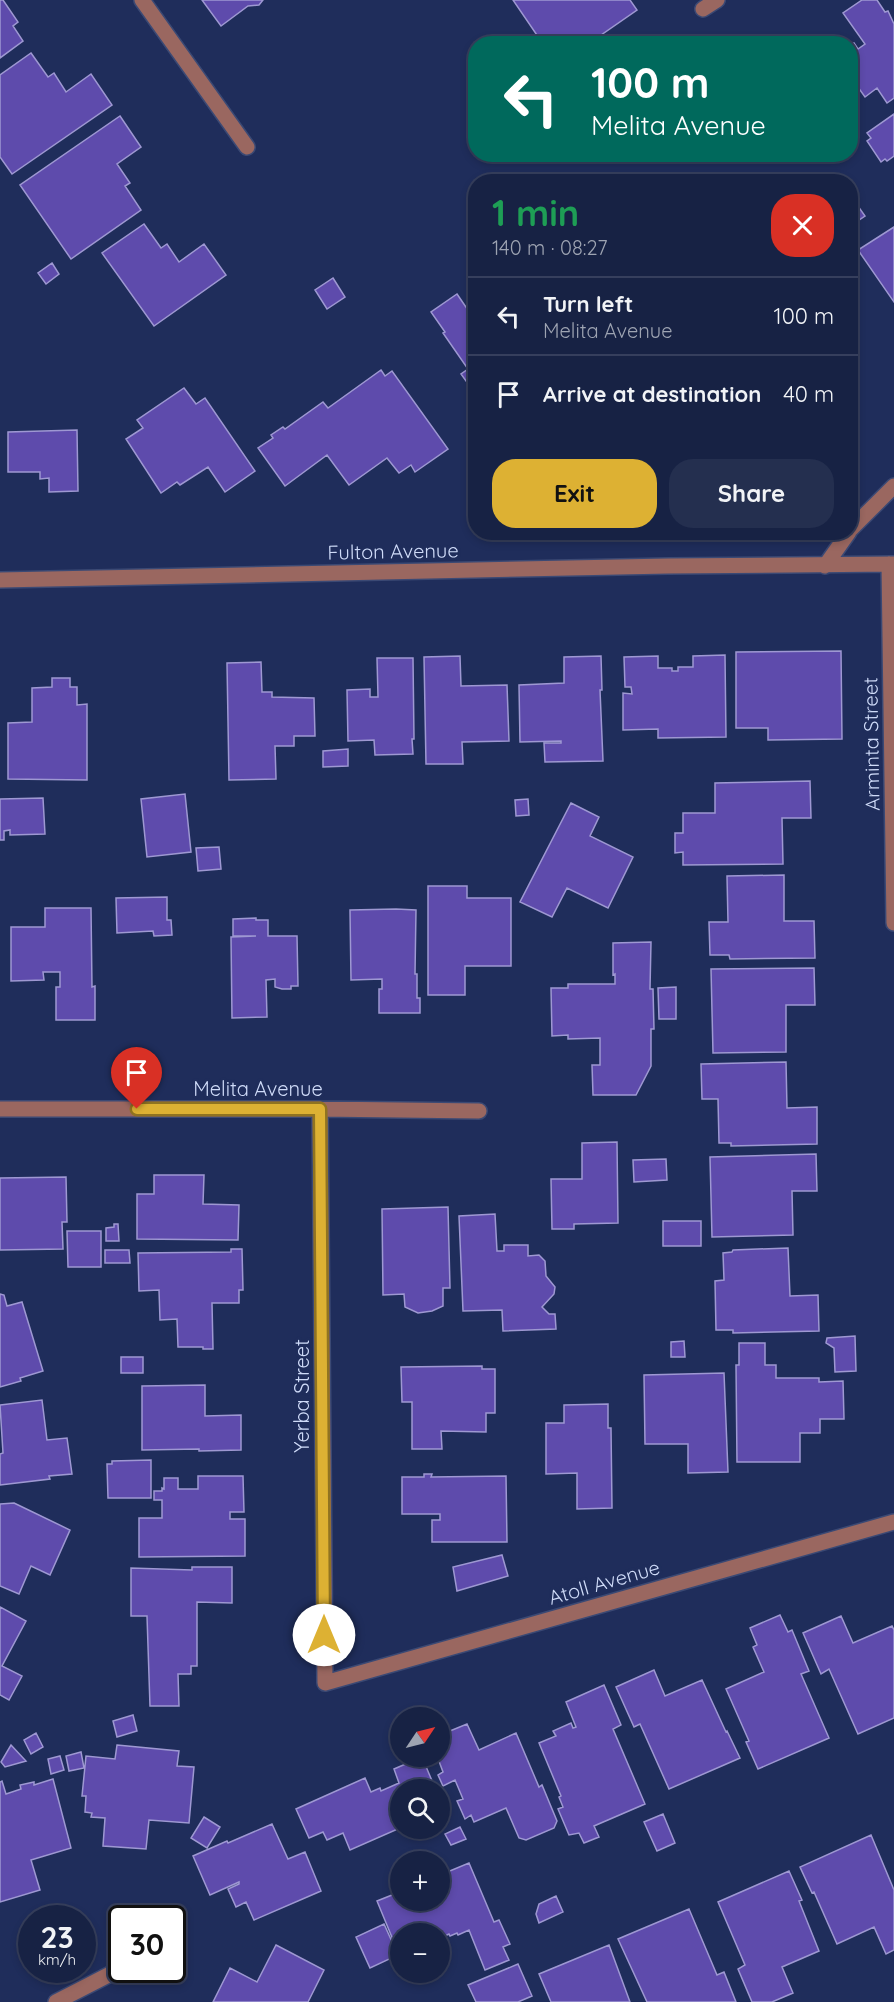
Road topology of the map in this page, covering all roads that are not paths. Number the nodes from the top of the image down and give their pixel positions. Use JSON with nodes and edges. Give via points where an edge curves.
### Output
{"nodes":[{"id":1,"x":142,"y":0,"type":"edge"},
{"id":2,"x":717,"y":0,"type":"edge"},
{"id":3,"x":703,"y":9,"type":"dead end"},
{"id":4,"x":248,"y":147,"type":"dead end"},
{"id":5,"x":894,"y":486,"type":"edge"},
{"id":6,"x":858,"y":520,"type":"edge"},
{"id":7,"x":844,"y":540,"type":"edge"},
{"id":8,"x":892,"y":564,"type":"edge"},
{"id":9,"x":825,"y":566,"type":"junction"},
{"id":10,"x":0,"y":579,"type":"edge"},
{"id":11,"x":894,"y":923,"type":"edge"},
{"id":12,"x":0,"y":1109,"type":"edge"},
{"id":13,"x":320,"y":1109,"type":"junction"},
{"id":14,"x":479,"y":1111,"type":"dead end"},
{"id":15,"x":894,"y":1522,"type":"edge"},
{"id":16,"x":325,"y":1683,"type":"joint"},
{"id":17,"x":108,"y":1975,"type":"edge"},
{"id":18,"x":56,"y":2002,"type":"edge"}],
"edges":[{"from":1,"to":4,"type":"street"},
{"from":2,"to":3,"type":"street"},
{"from":5,"to":6,"type":"street"},
{"from":7,"to":9,"type":"street"},
{"from":8,"to":9,"type":"street","name":"Fulton Avenue"},
{"from":8,"to":11,"type":"street","name":"Arminta Street"},
{"from":9,"to":10,"type":"street","name":"Fulton Avenue"},
{"from":12,"to":13,"type":"street","name":"Melita Avenue"},
{"from":13,"to":14,"type":"street","name":"Melita Avenue"},
{"from":13,"to":16,"type":"street","name":"Yerba Street"},
{"from":15,"to":16,"type":"street","name":"Atoll Avenue"},
{"from":17,"to":18,"type":"street"}]}
